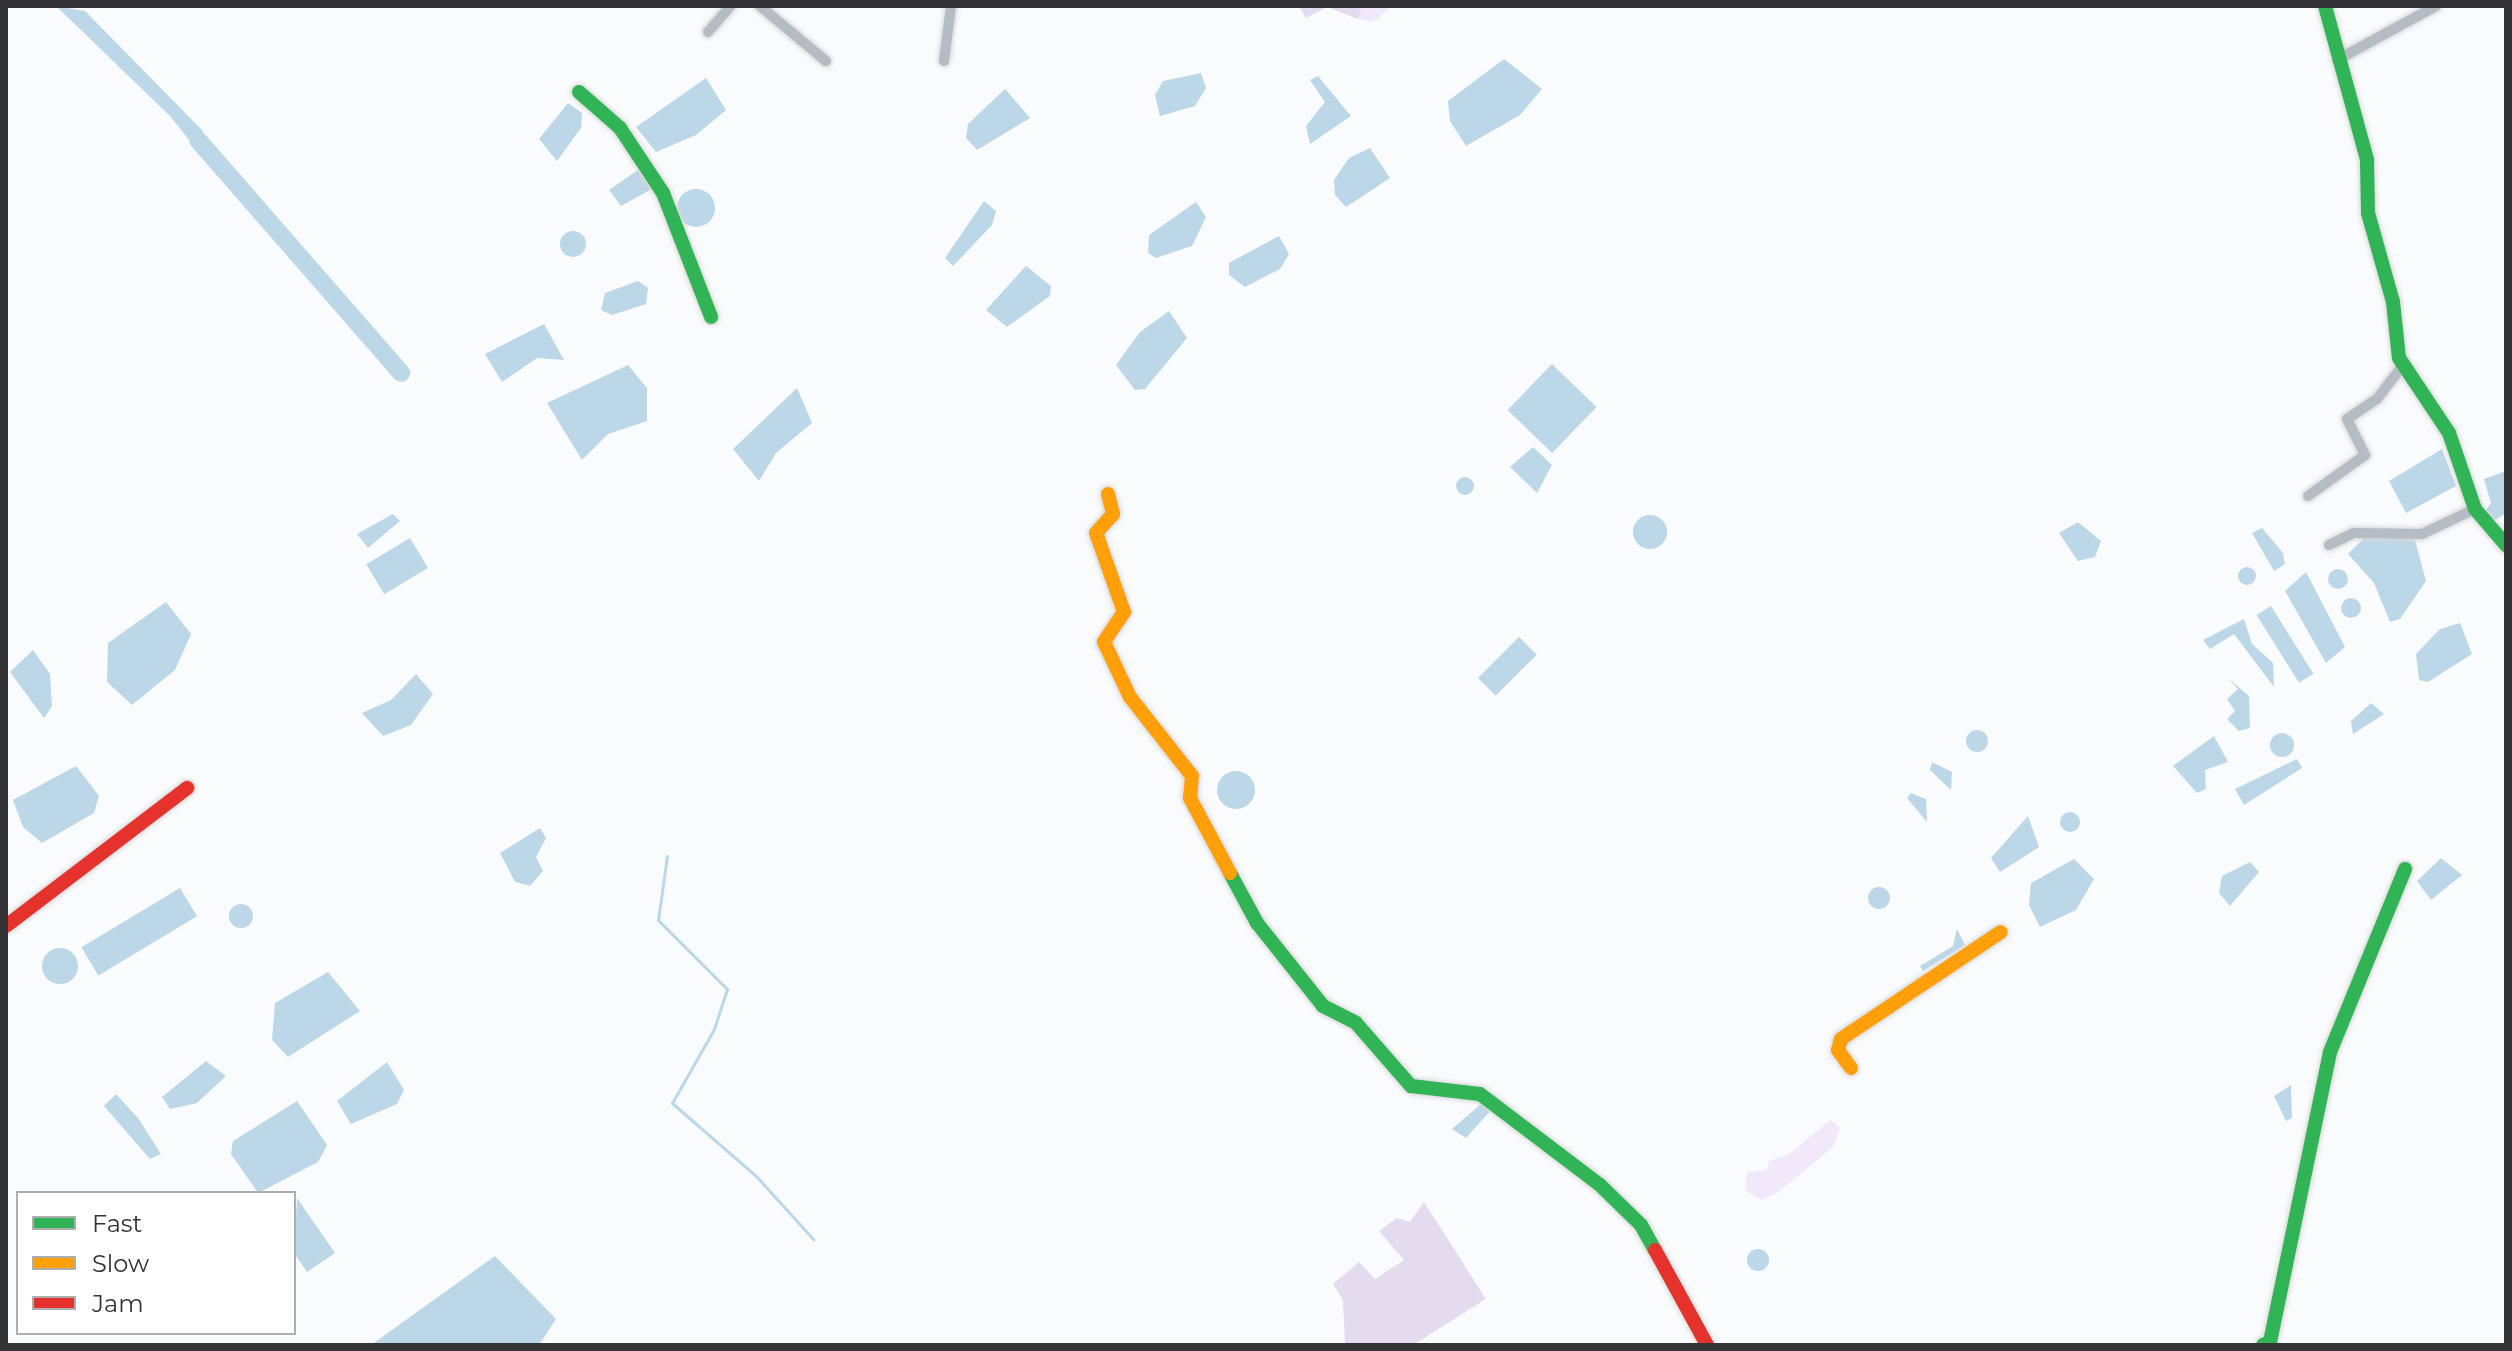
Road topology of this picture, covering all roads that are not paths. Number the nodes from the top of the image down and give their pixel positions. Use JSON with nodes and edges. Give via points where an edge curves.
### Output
{"nodes":[{"id":1,"x":731,"y":6,"type":"edge"},
{"id":2,"x":760,"y":6,"type":"edge"},
{"id":3,"x":951,"y":6,"type":"edge"},
{"id":4,"x":2325,"y":6,"type":"edge"},
{"id":5,"x":2436,"y":6,"type":"edge"},
{"id":6,"x":708,"y":32,"type":"dead end"},
{"id":7,"x":2337,"y":60,"type":"junction"},
{"id":8,"x":826,"y":61,"type":"dead end"},
{"id":9,"x":944,"y":61,"type":"dead end"},
{"id":10,"x":579,"y":92,"type":"dead end"},
{"id":11,"x":711,"y":317,"type":"dead end"},
{"id":12,"x":2403,"y":365,"type":"junction"},
{"id":13,"x":1108,"y":494,"type":"dead end"},
{"id":14,"x":2308,"y":496,"type":"dead end"},
{"id":15,"x":2475,"y":509,"type":"junction"},
{"id":16,"x":2329,"y":545,"type":"dead end"},
{"id":17,"x":2506,"y":545,"type":"edge"},
{"id":18,"x":187,"y":788,"type":"dead end"},
{"id":19,"x":2405,"y":869,"type":"dead end"},
{"id":20,"x":6,"y":926,"type":"edge"},
{"id":21,"x":2001,"y":932,"type":"dead end"},
{"id":22,"x":1851,"y":1068,"type":"dead end"},
{"id":23,"x":1707,"y":1345,"type":"edge"},
{"id":24,"x":2263,"y":1345,"type":"edge"}],
"edges":[{"from":1,"to":6,"type":"street"},
{"from":2,"to":8,"type":"street"},
{"from":3,"to":9,"type":"street"},
{"from":4,"to":7,"type":"street"},
{"from":5,"to":7,"type":"street"},
{"from":7,"to":12,"type":"street","via":[[2367,160],[2368,213]]},
{"from":10,"to":11,"type":"street","via":[[620,128],[663,193]]},
{"from":12,"to":14,"type":"street","via":[[2377,399],[2347,419],[2365,455]]},
{"from":12,"to":15,"type":"street","via":[[2449,433]]},
{"from":13,"to":23,"type":"street","via":[[1113,514],[1096,533],[1124,612],[1104,642],[1130,697],[1192,776],[1190,798],[1251,914],[1323,1006],[1356,1023],[1411,1086],[1480,1094],[1600,1185],[1641,1225]]},
{"from":15,"to":16,"type":"street","via":[[2422,534],[2354,533]]},
{"from":15,"to":17,"type":"street"},
{"from":18,"to":20,"type":"street"},
{"from":19,"to":24,"type":"street","via":[[2330,1052],[2270,1342]]},
{"from":21,"to":22,"type":"street","via":[[1841,1039],[1838,1050]]}]}
